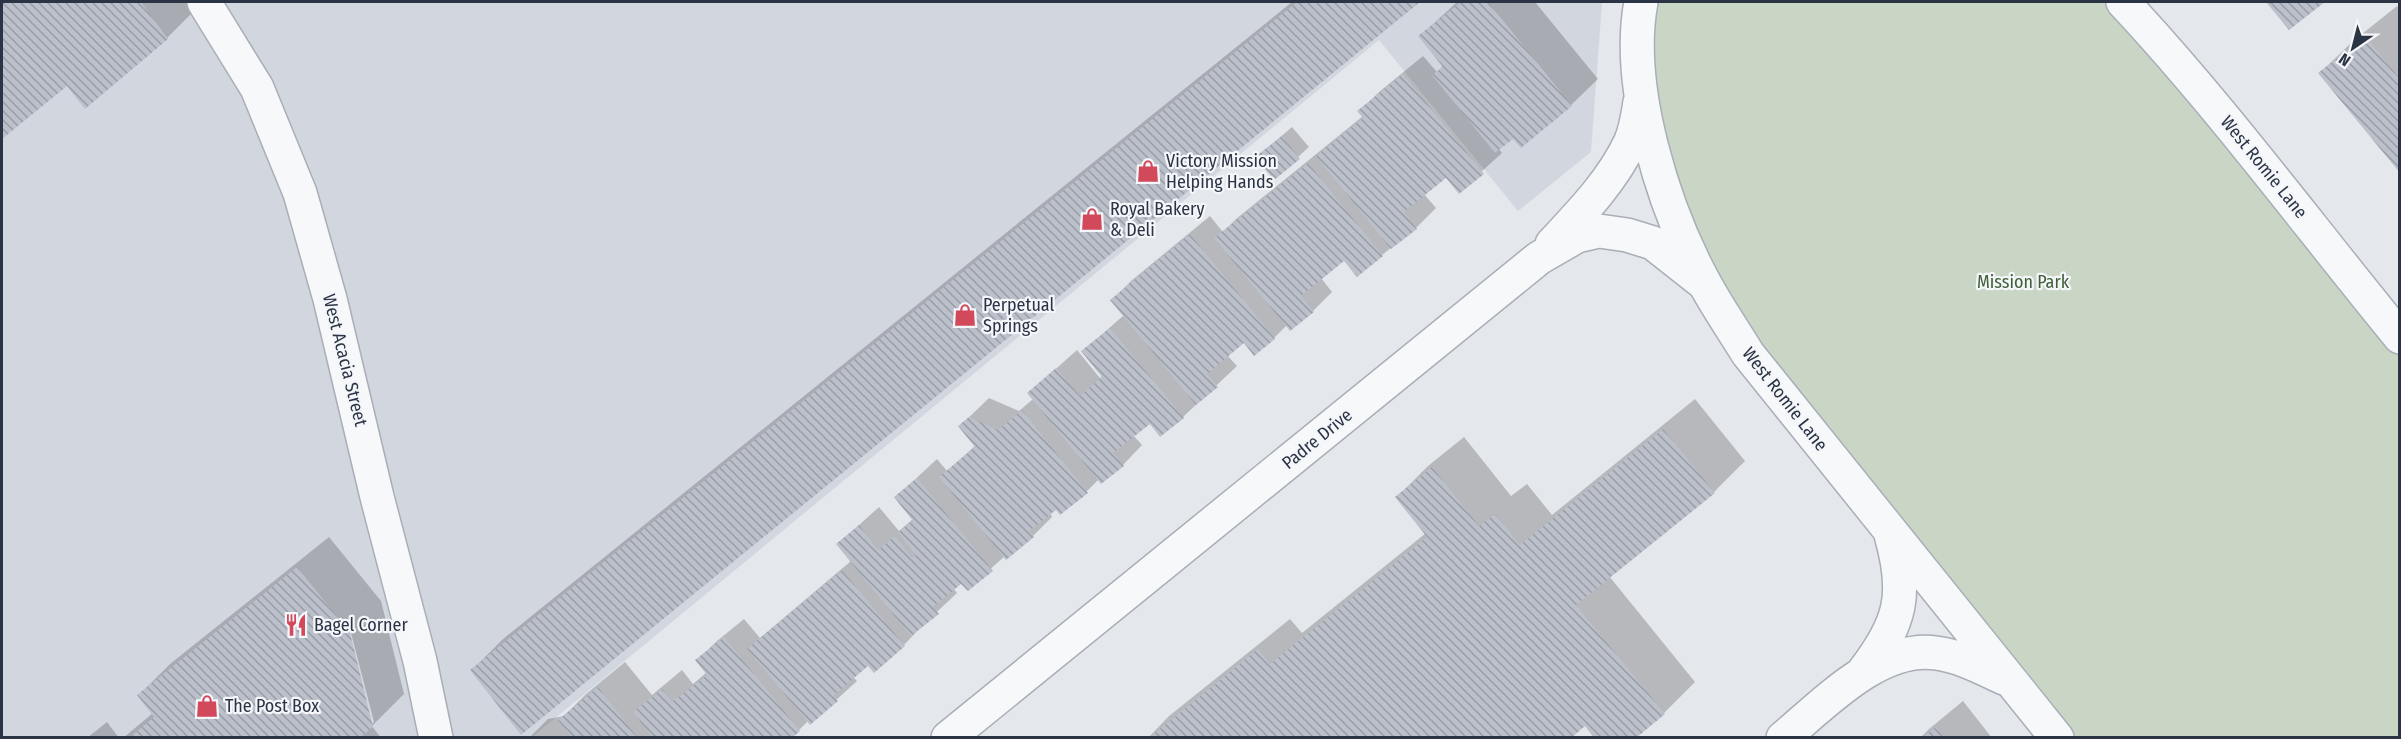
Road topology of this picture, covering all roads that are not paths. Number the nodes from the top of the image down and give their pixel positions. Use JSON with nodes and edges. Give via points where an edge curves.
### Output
{"nodes":[{"id":1,"x":204,"y":2,"type":"edge"},
{"id":2,"x":1641,"y":2,"type":"edge"},
{"id":3,"x":2123,"y":2,"type":"edge"},
{"id":4,"x":1641,"y":95,"type":"junction"},
{"id":5,"x":1539,"y":258,"type":"junction"},
{"id":6,"x":1705,"y":284,"type":"junction"},
{"id":7,"x":2400,"y":337,"type":"edge"},
{"id":8,"x":1890,"y":530,"type":"junction"},
{"id":9,"x":1861,"y":675,"type":"junction"},
{"id":10,"x":2012,"y":682,"type":"junction"},
{"id":11,"x":436,"y":738,"type":"edge"},
{"id":12,"x":948,"y":738,"type":"edge"},
{"id":13,"x":1783,"y":738,"type":"edge"},
{"id":14,"x":2057,"y":738,"type":"edge"}],
"edges":[{"from":1,"to":11,"type":"street","name":"West Acacia Street","via":[[257,88],[300,193],[330,299]]},
{"from":2,"to":4,"type":"street","name":"West Romie Lane"},
{"from":3,"to":7,"type":"street","name":"West Romie Lane","via":[[2224,118]]},
{"from":4,"to":5,"type":"street","via":[[1631,141],[1618,164],[1584,210]]},
{"from":4,"to":6,"type":"street","name":"West Romie Lane","via":[[1656,163]]},
{"from":5,"to":6,"type":"street","name":"Padre Drive","via":[[1577,236],[1599,231],[1627,235],[1653,243]]},
{"from":5,"to":12,"type":"street","name":"Padre Drive"},
{"from":6,"to":8,"type":"street","name":"West Romie Lane","via":[[1748,354]]},
{"from":8,"to":9,"type":"street","via":[[1902,589],[1890,634]]},
{"from":8,"to":10,"type":"street","name":"West Romie Lane"},
{"from":9,"to":10,"type":"street","via":[[1890,659],[1914,652],[1935,652]]},
{"from":9,"to":13,"type":"street"},
{"from":10,"to":14,"type":"street","name":"West Romie Lane"}]}
